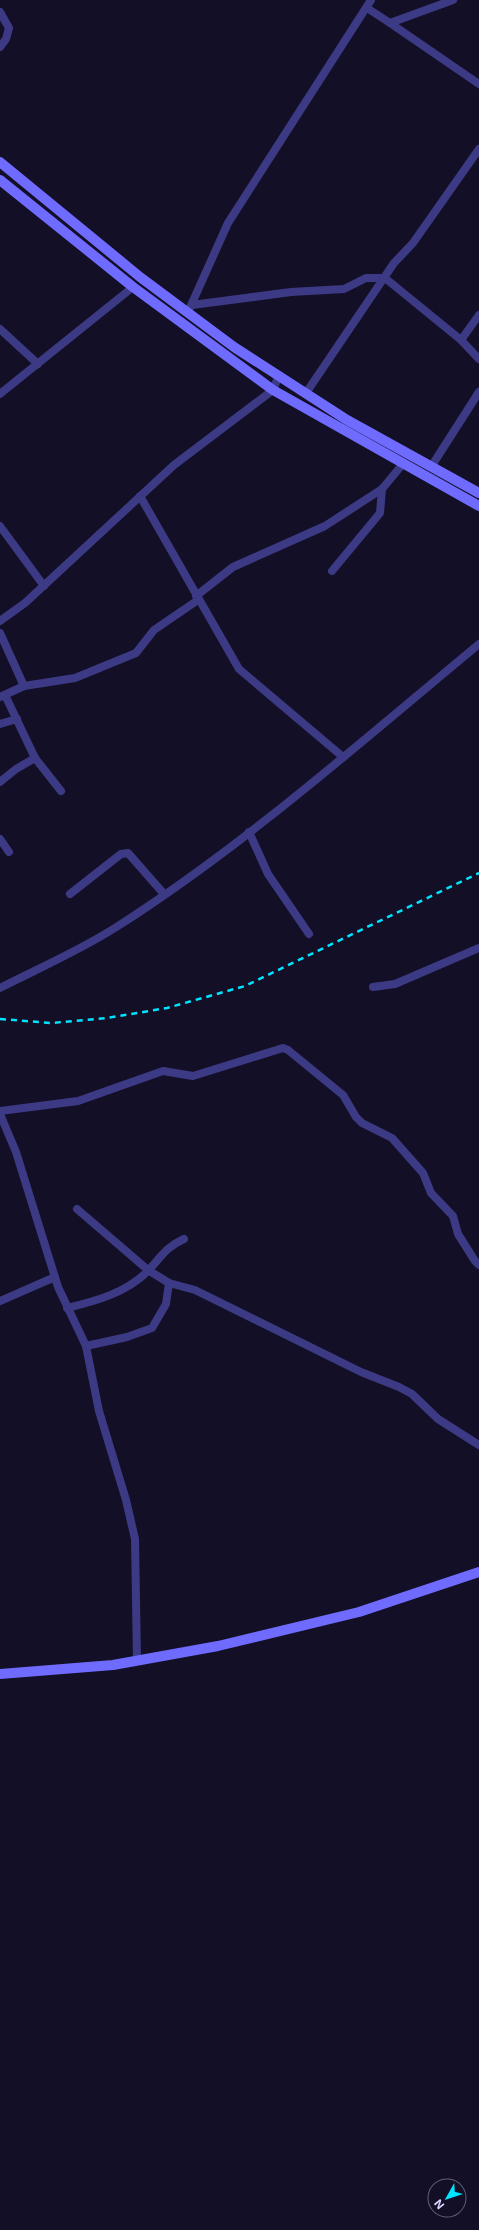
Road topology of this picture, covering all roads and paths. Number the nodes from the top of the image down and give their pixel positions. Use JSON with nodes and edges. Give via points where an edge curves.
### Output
{"nodes":[{"id":1,"x":371,"y":0,"type":"edge"},
{"id":2,"x":453,"y":0,"type":"edge"},
{"id":3,"x":367,"y":8,"type":"junction"},
{"id":4,"x":0,"y":12,"type":"edge"},
{"id":5,"x":390,"y":23,"type":"junction"},
{"id":6,"x":0,"y":47,"type":"edge"},
{"id":7,"x":479,"y":84,"type":"edge"},
{"id":8,"x":479,"y":149,"type":"edge"},
{"id":9,"x":0,"y":162,"type":"edge"},
{"id":10,"x":0,"y":180,"type":"edge"},
{"id":11,"x":385,"y":278,"type":"junction"},
{"id":12,"x":133,"y":287,"type":"junction"},
{"id":13,"x":190,"y":309,"type":"junction"},
{"id":14,"x":479,"y":315,"type":"edge"},
{"id":15,"x":0,"y":329,"type":"edge"},
{"id":16,"x":461,"y":340,"type":"junction"},
{"id":17,"x":479,"y":359,"type":"edge"},
{"id":18,"x":38,"y":364,"type":"junction"},
{"id":19,"x":279,"y":375,"type":"junction"},
{"id":20,"x":273,"y":390,"type":"junction"},
{"id":21,"x":479,"y":392,"type":"edge"},
{"id":22,"x":306,"y":393,"type":"junction"},
{"id":23,"x":0,"y":394,"type":"edge"},
{"id":24,"x":402,"y":465,"type":"junction"},
{"id":25,"x":431,"y":467,"type":"junction"},
{"id":26,"x":382,"y":489,"type":"junction"},
{"id":27,"x":479,"y":493,"type":"edge"},
{"id":28,"x":140,"y":496,"type":"junction"},
{"id":29,"x":479,"y":506,"type":"edge"},
{"id":30,"x":0,"y":526,"type":"edge"},
{"id":31,"x":332,"y":571,"type":"dead end"},
{"id":32,"x":44,"y":586,"type":"junction"},
{"id":33,"x":197,"y":598,"type":"junction"},
{"id":34,"x":0,"y":621,"type":"edge"},
{"id":35,"x":0,"y":633,"type":"edge"},
{"id":36,"x":479,"y":644,"type":"edge"},
{"id":37,"x":24,"y":686,"type":"junction"},
{"id":38,"x":3,"y":696,"type":"edge"},
{"id":39,"x":17,"y":719,"type":"junction"},
{"id":40,"x":0,"y":724,"type":"edge"},
{"id":41,"x":343,"y":757,"type":"junction"},
{"id":42,"x":35,"y":758,"type":"junction"},
{"id":43,"x":0,"y":782,"type":"edge"},
{"id":44,"x":61,"y":791,"type":"dead end"},
{"id":45,"x":249,"y":832,"type":"junction"},
{"id":46,"x":0,"y":839,"type":"edge"},
{"id":47,"x":10,"y":852,"type":"dead end"},
{"id":48,"x":70,"y":894,"type":"dead end"},
{"id":49,"x":164,"y":894,"type":"junction"},
{"id":50,"x":309,"y":934,"type":"dead end"},
{"id":51,"x":479,"y":948,"type":"edge"},
{"id":52,"x":373,"y":987,"type":"dead end"},
{"id":53,"x":0,"y":988,"type":"edge"},
{"id":54,"x":0,"y":1113,"type":"edge"},
{"id":55,"x":77,"y":1209,"type":"dead end"},
{"id":56,"x":184,"y":1238,"type":"dead end"},
{"id":57,"x":479,"y":1265,"type":"edge"},
{"id":58,"x":148,"y":1270,"type":"junction"},
{"id":59,"x":55,"y":1277,"type":"junction"},
{"id":60,"x":169,"y":1283,"type":"junction"},
{"id":61,"x":0,"y":1301,"type":"edge"},
{"id":62,"x":67,"y":1308,"type":"junction"},
{"id":63,"x":86,"y":1346,"type":"junction"},
{"id":64,"x":479,"y":1445,"type":"edge"},
{"id":65,"x":479,"y":1572,"type":"edge"},
{"id":66,"x":137,"y":1660,"type":"junction"},
{"id":67,"x":0,"y":1674,"type":"edge"}],
"edges":[{"from":1,"to":3,"type":"street"},
{"from":2,"to":5,"type":"street"},
{"from":3,"to":5,"type":"street"},
{"from":3,"to":13,"type":"street","via":[[228,223]]},
{"from":4,"to":6,"type":"street","via":[[9,28]]},
{"from":5,"to":7,"type":"street"},
{"from":8,"to":11,"type":"street","via":[[413,243],[394,263]]},
{"from":9,"to":13,"type":"main road","via":[[55,208]]},
{"from":10,"to":12,"type":"main road"},
{"from":11,"to":13,"type":"street","via":[[366,278],[344,289],[290,292]]},
{"from":11,"to":16,"type":"street"},
{"from":11,"to":22,"type":"street"},
{"from":12,"to":18,"type":"street"},
{"from":12,"to":20,"type":"main road"},
{"from":13,"to":19,"type":"main road","via":[[234,347]]},
{"from":14,"to":16,"type":"street"},
{"from":15,"to":18,"type":"street"},
{"from":16,"to":17,"type":"street"},
{"from":18,"to":23,"type":"street"},
{"from":19,"to":20,"type":"street"},
{"from":19,"to":22,"type":"main road"},
{"from":20,"to":24,"type":"main road"},
{"from":20,"to":28,"type":"street","via":[[174,465]]},
{"from":21,"to":25,"type":"street"},
{"from":22,"to":25,"type":"main road","via":[[347,420]]},
{"from":24,"to":26,"type":"street"},
{"from":24,"to":29,"type":"main road"},
{"from":25,"to":27,"type":"main road"},
{"from":26,"to":31,"type":"street","via":[[380,513]]},
{"from":26,"to":33,"type":"street","via":[[315,531],[224,572]]},
{"from":28,"to":32,"type":"street"},
{"from":28,"to":33,"type":"street"},
{"from":30,"to":32,"type":"street"},
{"from":32,"to":34,"type":"street"},
{"from":33,"to":37,"type":"street","via":[[154,630],[136,654],[75,678],[31,687]]},
{"from":33,"to":41,"type":"street","via":[[239,669]]},
{"from":35,"to":37,"type":"street"},
{"from":36,"to":41,"type":"street"},
{"from":37,"to":38,"type":"street"},
{"from":38,"to":39,"type":"street"},
{"from":39,"to":40,"type":"street"},
{"from":39,"to":42,"type":"street"},
{"from":41,"to":45,"type":"street"},
{"from":42,"to":43,"type":"street"},
{"from":42,"to":44,"type":"street"},
{"from":45,"to":49,"type":"street"},
{"from":45,"to":50,"type":"street","via":[[268,874]]},
{"from":46,"to":47,"type":"street"},
{"from":48,"to":49,"type":"street","via":[[121,854],[128,853]]},
{"from":49,"to":53,"type":"street","via":[[117,927]]},
{"from":51,"to":52,"type":"street","via":[[395,984]]},
{"from":54,"to":57,"type":"street","via":[[78,1101],[163,1071],[193,1076],[283,1048],[343,1095],[362,1123],[392,1138],[423,1173],[431,1192],[453,1216],[458,1234]]},
{"from":54,"to":59,"type":"street","via":[[16,1152]]},
{"from":55,"to":58,"type":"street"},
{"from":56,"to":58,"type":"street","via":[[164,1251]]},
{"from":58,"to":60,"type":"street"},
{"from":58,"to":62,"type":"street","via":[[111,1296]]},
{"from":59,"to":61,"type":"street"},
{"from":59,"to":62,"type":"street"},
{"from":60,"to":63,"type":"street","via":[[166,1304],[152,1328],[127,1337]]},
{"from":60,"to":64,"type":"street","via":[[195,1290],[360,1372],[399,1387],[412,1394],[438,1419]]},
{"from":62,"to":63,"type":"street"},
{"from":63,"to":66,"type":"street","via":[[99,1411],[135,1539]]},
{"from":65,"to":66,"type":"main road","via":[[359,1612],[218,1646]]},
{"from":66,"to":67,"type":"main road","via":[[82,1669]]}]}
